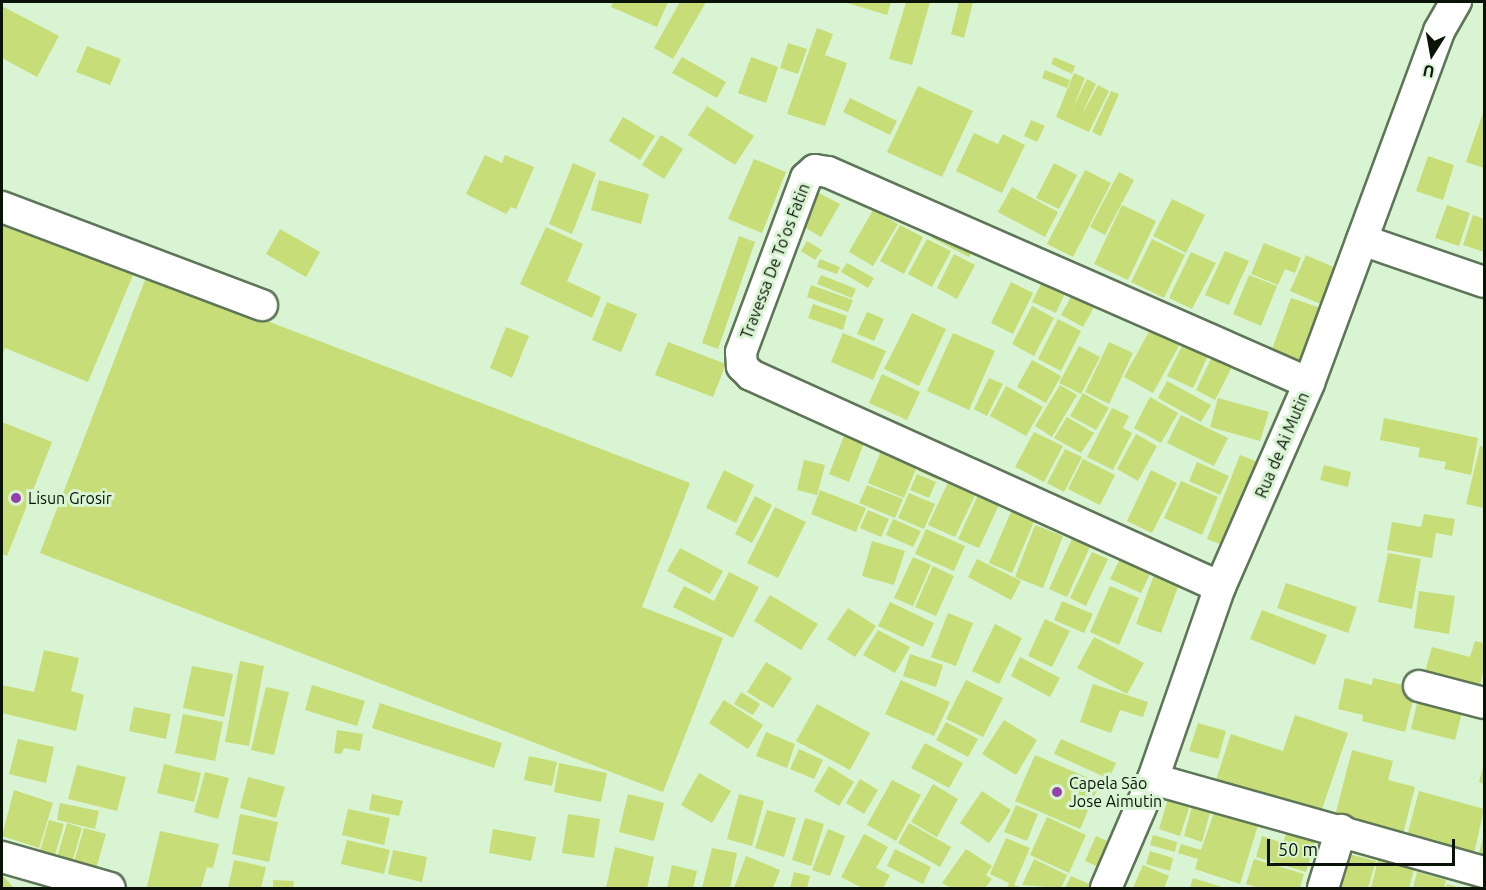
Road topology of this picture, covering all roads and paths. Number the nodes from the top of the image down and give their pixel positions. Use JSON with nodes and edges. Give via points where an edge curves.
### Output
{"nodes":[{"id":1,"x":1456,"y":2,"type":"edge"},
{"id":2,"x":2,"y":207,"type":"edge"},
{"id":3,"x":1362,"y":240,"type":"junction"},
{"id":4,"x":1485,"y":282,"type":"edge"},
{"id":5,"x":262,"y":305,"type":"dead end"},
{"id":6,"x":1309,"y":383,"type":"junction"},
{"id":7,"x":1220,"y":587,"type":"junction"},
{"id":8,"x":1419,"y":686,"type":"dead end"},
{"id":9,"x":1485,"y":703,"type":"edge"},
{"id":10,"x":1153,"y":779,"type":"junction"},
{"id":11,"x":1341,"y":830,"type":"junction"},
{"id":12,"x":2,"y":857,"type":"edge"},
{"id":13,"x":1481,"y":877,"type":"edge"},
{"id":14,"x":110,"y":888,"type":"edge"},
{"id":15,"x":1106,"y":888,"type":"edge"},
{"id":16,"x":1323,"y":888,"type":"edge"}],
"edges":[{"from":1,"to":3,"type":"street","name":"Rua de Ai Mutin","via":[[1439,31]]},
{"from":2,"to":5,"type":"street"},
{"from":3,"to":4,"type":"street"},
{"from":3,"to":6,"type":"street","name":"Rua de Ai Mutin"},
{"from":6,"to":7,"type":"street","name":"Rua de Ai Mutin"},
{"from":6,"to":7,"type":"street","name":"Travessa De To’os Fatin","via":[[828,172],[815,170],[806,178],[741,352],[741,366],[751,375]]},
{"from":7,"to":10,"type":"street","name":"Rua de Ai Mutin"},
{"from":8,"to":9,"type":"street"},
{"from":10,"to":11,"type":"street"},
{"from":10,"to":15,"type":"street","name":"Rua de Ai Mutin"},
{"from":11,"to":13,"type":"street"},
{"from":11,"to":16,"type":"street"},
{"from":12,"to":14,"type":"street"}]}
